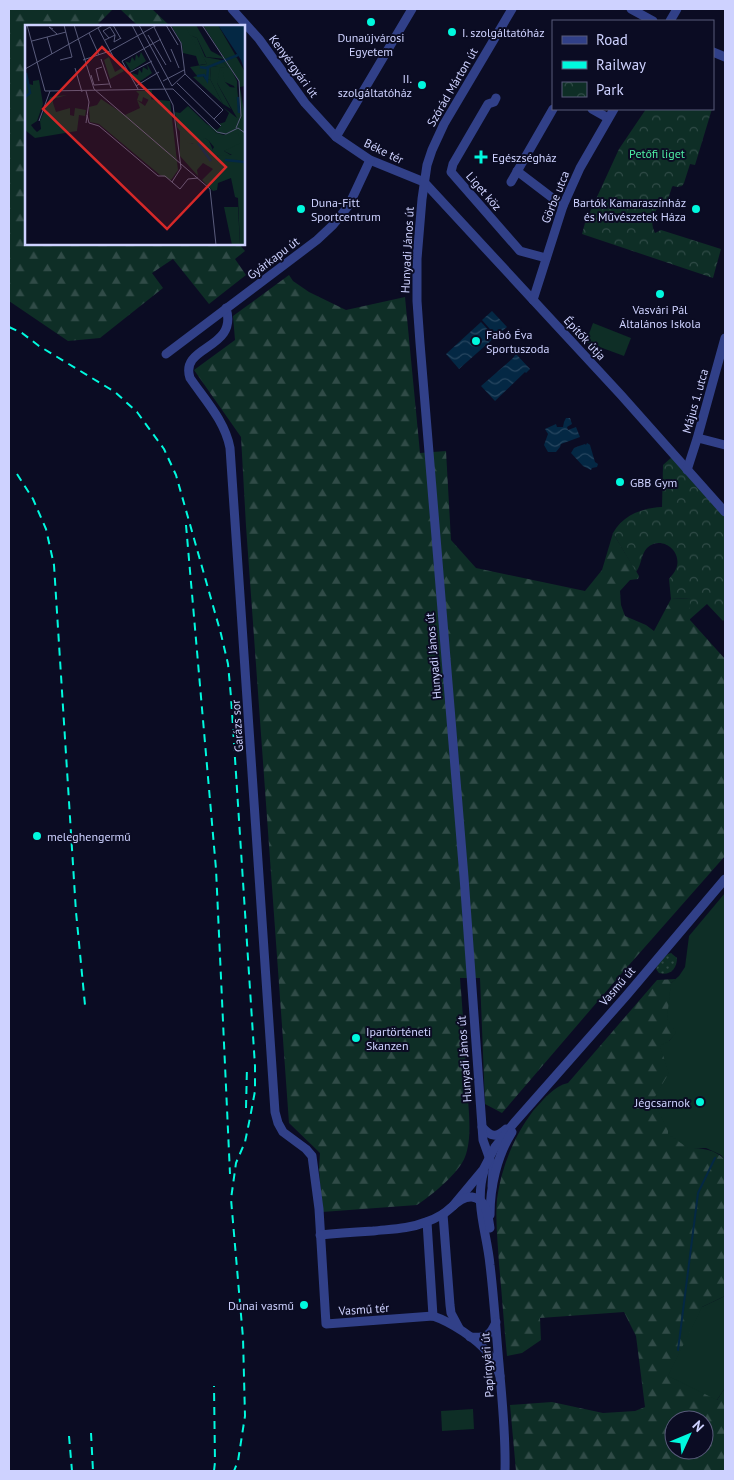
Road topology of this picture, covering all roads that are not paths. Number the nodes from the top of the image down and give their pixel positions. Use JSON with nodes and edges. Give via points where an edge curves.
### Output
{"nodes":[{"id":1,"x":232,"y":9,"type":"edge"},
{"id":2,"x":412,"y":9,"type":"edge"},
{"id":3,"x":512,"y":9,"type":"edge"},
{"id":4,"x":631,"y":9,"type":"edge"},
{"id":5,"x":677,"y":9,"type":"edge"},
{"id":6,"x":651,"y":20,"type":"edge"},
{"id":7,"x":671,"y":20,"type":"edge"},
{"id":8,"x":496,"y":98,"type":"dead end"},
{"id":9,"x":552,"y":110,"type":"edge"},
{"id":10,"x":594,"y":110,"type":"edge"},
{"id":11,"x":613,"y":110,"type":"edge"},
{"id":12,"x":608,"y":118,"type":"junction"},
{"id":13,"x":336,"y":137,"type":"junction"},
{"id":14,"x":370,"y":160,"type":"junction"},
{"id":15,"x":517,"y":171,"type":"junction"},
{"id":16,"x":424,"y":182,"type":"junction"},
{"id":17,"x":511,"y":182,"type":"dead end"},
{"id":18,"x":563,"y":206,"type":"junction"},
{"id":19,"x":546,"y":258,"type":"junction"},
{"id":20,"x":533,"y":300,"type":"junction"},
{"id":21,"x":226,"y":308,"type":"junction"},
{"id":22,"x":725,"y":338,"type":"edge"},
{"id":23,"x":166,"y":354,"type":"dead end"},
{"id":24,"x":698,"y":438,"type":"junction"},
{"id":25,"x":725,"y":445,"type":"edge"},
{"id":26,"x":687,"y":470,"type":"junction"},
{"id":27,"x":725,"y":512,"type":"edge"},
{"id":28,"x":725,"y":879,"type":"edge"},
{"id":29,"x":527,"y":1108,"type":"junction"},
{"id":30,"x":514,"y":1123,"type":"junction"},
{"id":31,"x":482,"y":1127,"type":"junction"},
{"id":32,"x":312,"y":1156,"type":"joint"},
{"id":33,"x":489,"y":1158,"type":"junction"},
{"id":34,"x":492,"y":1186,"type":"junction"},
{"id":35,"x":480,"y":1200,"type":"junction"},
{"id":36,"x":453,"y":1206,"type":"junction"},
{"id":37,"x":443,"y":1214,"type":"junction"},
{"id":38,"x":427,"y":1222,"type":"junction"},
{"id":39,"x":490,"y":1228,"type":"junction"},
{"id":40,"x":320,"y":1235,"type":"junction"},
{"id":41,"x":490,"y":1258,"type":"junction"},
{"id":42,"x":433,"y":1316,"type":"junction"},
{"id":43,"x":496,"y":1322,"type":"junction"},
{"id":44,"x":460,"y":1330,"type":"junction"},
{"id":45,"x":469,"y":1336,"type":"junction"},
{"id":46,"x":500,"y":1376,"type":"junction"},
{"id":47,"x":505,"y":1471,"type":"edge"}],
"edges":[{"from":1,"to":13,"type":"street","name":"Kenyérgyári út","via":[[259,39],[305,103]]},
{"from":2,"to":13,"type":"street"},
{"from":3,"to":16,"type":"street","name":"Szórád Márton út","via":[[436,138]]},
{"from":4,"to":6,"type":"street"},
{"from":5,"to":7,"type":"street"},
{"from":8,"to":19,"type":"street","name":"Liget köz","via":[[488,104],[451,172],[520,251]]},
{"from":9,"to":15,"type":"street"},
{"from":10,"to":12,"type":"street"},
{"from":11,"to":12,"type":"street","name":"Görbe utca"},
{"from":12,"to":18,"type":"street","name":"Görbe utca"},
{"from":13,"to":14,"type":"street","name":"Béke tér"},
{"from":14,"to":16,"type":"street","name":"Béke tér"},
{"from":14,"to":21,"type":"street","name":"Gyárkapu út","via":[[349,205],[332,225],[317,240]]},
{"from":15,"to":17,"type":"street"},
{"from":15,"to":18,"type":"street"},
{"from":16,"to":20,"type":"street","name":"Építők útja"},
{"from":16,"to":31,"type":"street","name":"Hunyadi János út","via":[[417,259],[419,330]]},
{"from":18,"to":19,"type":"street","name":"Görbe utca"},
{"from":19,"to":20,"type":"street","name":"Görbe utca"},
{"from":20,"to":26,"type":"street","name":"Építők útja"},
{"from":21,"to":23,"type":"street","name":"Gyárkapu út"},
{"from":21,"to":32,"type":"street","name":"Garázs sor","via":[[228,326],[225,333],[192,359],[188,372],[223,426],[230,448],[275,1112],[283,1132]]},
{"from":22,"to":24,"type":"street","name":"Május 1. utca"},
{"from":24,"to":25,"type":"street"},
{"from":24,"to":26,"type":"street","name":"Május 1. utca"},
{"from":26,"to":27,"type":"street","name":"Építők útja"},
{"from":28,"to":29,"type":"street","name":"Vasmű út"},
{"from":29,"to":30,"type":"street"},
{"from":29,"to":34,"type":"street","via":[[508,1139]]},
{"from":30,"to":31,"type":"street","via":[[495,1136]]},
{"from":30,"to":33,"type":"street"},
{"from":31,"to":33,"type":"street","name":"Hunyadi János út"},
{"from":32,"to":40,"type":"street","name":"Vasmű tér"},
{"from":33,"to":34,"type":"street","via":[[493,1168]]},
{"from":33,"to":35,"type":"street"},
{"from":33,"to":36,"type":"street"},
{"from":34,"to":39,"type":"street"},
{"from":35,"to":36,"type":"street","via":[[469,1197]]},
{"from":35,"to":39,"type":"street","via":[[487,1212]]},
{"from":35,"to":41,"type":"street"},
{"from":36,"to":37,"type":"street"},
{"from":37,"to":38,"type":"street"},
{"from":37,"to":44,"type":"street","via":[[451,1313]]},
{"from":38,"to":40,"type":"street","via":[[399,1229]]},
{"from":38,"to":42,"type":"street"},
{"from":39,"to":41,"type":"street"},
{"from":40,"to":42,"type":"street","name":"Vasmű tér","via":[[326,1324]]},
{"from":41,"to":43,"type":"street","name":"Papírgyári út"},
{"from":42,"to":44,"type":"street"},
{"from":43,"to":45,"type":"street","via":[[489,1335]]},
{"from":43,"to":46,"type":"street","name":"Papírgyári út"},
{"from":44,"to":45,"type":"street"},
{"from":45,"to":46,"type":"street","via":[[489,1354]]},
{"from":46,"to":47,"type":"street","name":"Papírgyári út"}]}
